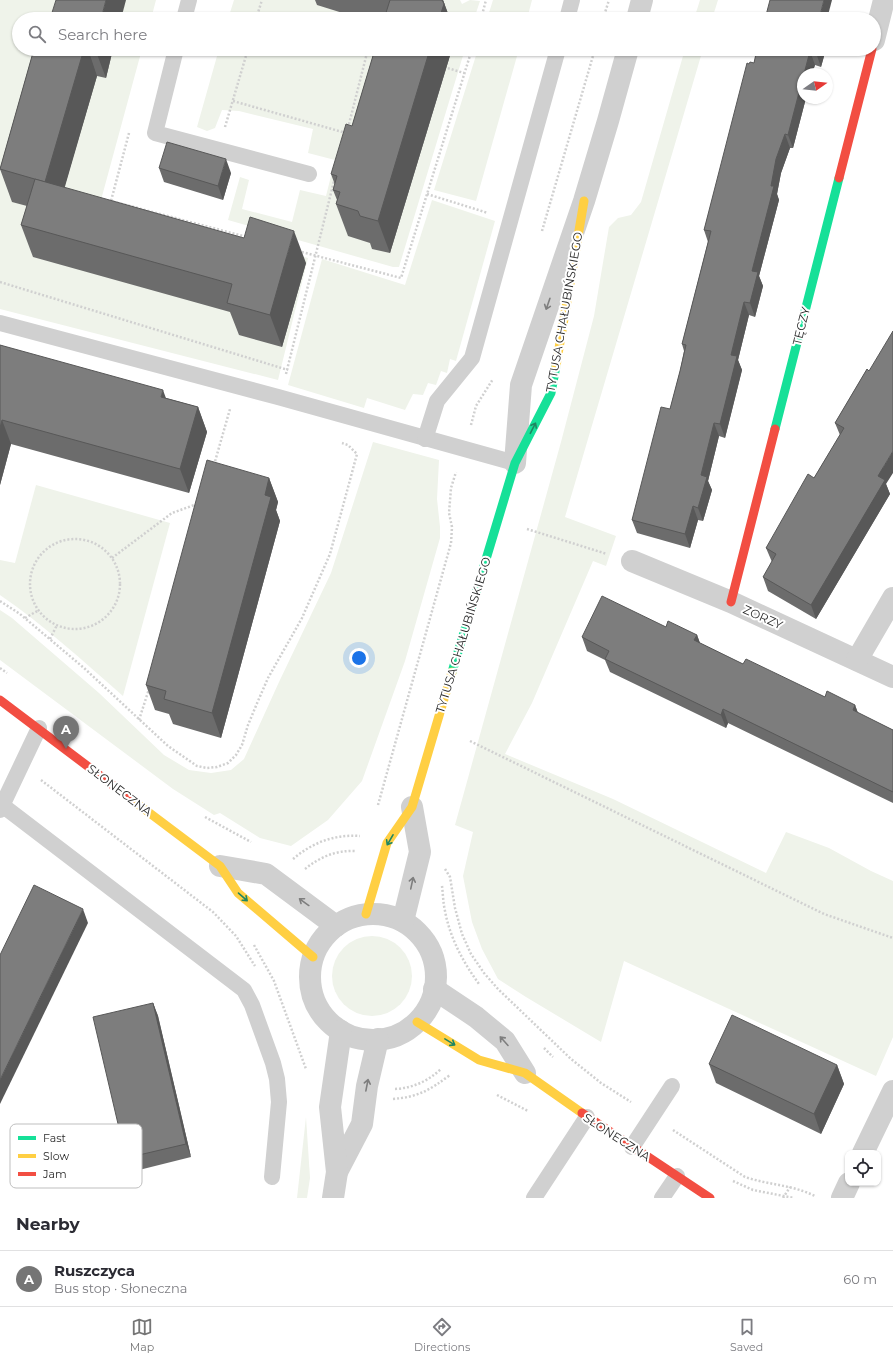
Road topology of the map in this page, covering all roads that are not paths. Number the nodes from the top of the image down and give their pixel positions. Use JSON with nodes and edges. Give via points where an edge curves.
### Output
{"nodes":[{"id":1,"x":189,"y":0,"type":"edge"},
{"id":2,"x":572,"y":0,"type":"edge"},
{"id":3,"x":642,"y":0,"type":"edge"},
{"id":4,"x":884,"y":0,"type":"edge"},
{"id":5,"x":186,"y":12,"type":"edge"},
{"id":6,"x":569,"y":12,"type":"edge"},
{"id":7,"x":639,"y":12,"type":"edge"},
{"id":8,"x":881,"y":12,"type":"edge"},
{"id":9,"x":174,"y":56,"type":"edge"},
{"id":10,"x":556,"y":56,"type":"edge"},
{"id":11,"x":626,"y":56,"type":"edge"},
{"id":12,"x":870,"y":56,"type":"edge"},
{"id":13,"x":309,"y":174,"type":"dead end"},
{"id":14,"x":584,"y":201,"type":"junction"},
{"id":15,"x":0,"y":322,"type":"edge"},
{"id":16,"x":425,"y":438,"type":"junction"},
{"id":17,"x":515,"y":463,"type":"junction"},
{"id":18,"x":632,"y":562,"type":"road end"},
{"id":19,"x":893,"y":598,"type":"edge"},
{"id":20,"x":731,"y":602,"type":"junction"},
{"id":21,"x":857,"y":660,"type":"junction"},
{"id":22,"x":893,"y":677,"type":"edge"},
{"id":23,"x":0,"y":700,"type":"edge"},
{"id":24,"x":39,"y":728,"type":"junction"},
{"id":25,"x":412,"y":807,"type":"junction"},
{"id":26,"x":1,"y":808,"type":"edge"},
{"id":27,"x":220,"y":866,"type":"junction"},
{"id":28,"x":366,"y":914,"type":"junction"},
{"id":29,"x":403,"y":921,"type":"junction"},
{"id":30,"x":336,"y":926,"type":"junction"},
{"id":31,"x":313,"y":957,"type":"junction"},
{"id":32,"x":434,"y":990,"type":"junction"},
{"id":33,"x":417,"y":1022,"type":"junction"},
{"id":34,"x":341,"y":1031,"type":"junction"},
{"id":35,"x":378,"y":1040,"type":"junction"},
{"id":36,"x":525,"y":1073,"type":"junction"},
{"id":37,"x":672,"y":1086,"type":"dead end"},
{"id":38,"x":893,"y":1091,"type":"edge"},
{"id":39,"x":587,"y":1117,"type":"junction"},
{"id":40,"x":632,"y":1147,"type":"junction"},
{"id":41,"x":865,"y":1150,"type":"edge"},
{"id":42,"x":337,"y":1172,"type":"junction"},
{"id":43,"x":677,"y":1176,"type":"junction"},
{"id":44,"x":272,"y":1177,"type":"dead end"},
{"id":45,"x":848,"y":1186,"type":"edge"},
{"id":46,"x":333,"y":1198,"type":"edge"},
{"id":47,"x":534,"y":1198,"type":"edge"},
{"id":48,"x":662,"y":1198,"type":"edge"},
{"id":49,"x":710,"y":1198,"type":"edge"},
{"id":50,"x":842,"y":1198,"type":"edge"}],
"edges":[{"from":1,"to":5,"type":"lane"},
{"from":2,"to":6,"type":"lane"},
{"from":3,"to":7,"type":"street"},
{"from":4,"to":8,"type":"street"},
{"from":9,"to":13,"type":"lane","via":[[155,132]]},
{"from":10,"to":16,"type":"lane","via":[[472,358],[437,401]]},
{"from":11,"to":14,"type":"street","name":"TYTUSA CHAŁUBIŃSKIEGO"},
{"from":12,"to":20,"type":"street","name":"TĘCZY"},
{"from":14,"to":17,"type":"street","name":"TYTUSA CHAŁUBIŃSKIEGO","one_way":true,"via":[[521,385]]},
{"from":17,"to":14,"type":"street","name":"TYTUSA CHAŁUBIŃSKIEGO","one_way":true,"via":[[551,393]]},
{"from":15,"to":16,"type":"lane"},
{"from":16,"to":17,"type":"lane"},
{"from":17,"to":25,"type":"street","name":"TYTUSA CHAŁUBIŃSKIEGO"},
{"from":18,"to":20,"type":"street","name":"ZORZY"},
{"from":19,"to":21,"type":"street"},
{"from":20,"to":21,"type":"street","name":"ZORZY"},
{"from":21,"to":22,"type":"street","name":"ZORZY"},
{"from":23,"to":24,"type":"street","name":"SŁONECZNA"},
{"from":24,"to":26,"type":"lane"},
{"from":24,"to":27,"type":"street","name":"SŁONECZNA"},
{"from":25,"to":28,"type":"street","name":"TYTUSA CHAŁUBIŃSKIEGO","one_way":true,"via":[[388,842]]},
{"from":29,"to":25,"type":"street","name":"TYTUSA CHAŁUBIŃSKIEGO","one_way":true,"via":[[420,852]]},
{"from":26,"to":44,"type":"lane","via":[[244,990],[257,1018],[277,1079],[279,1102]]},
{"from":30,"to":27,"type":"street","name":"SŁONECZNA","one_way":true,"via":[[266,874]]},
{"from":27,"to":31,"type":"street","name":"SŁONECZNA","one_way":true,"via":[[238,893]]},
{"from":28,"to":29,"type":"street","via":[[385,915]]},
{"from":28,"to":30,"type":"street","via":[[350,918]]},
{"from":29,"to":32,"type":"street","via":[[419,934],[430,950],[436,969]]},
{"from":30,"to":31,"type":"street","via":[[322,940]]},
{"from":31,"to":34,"type":"street","via":[[310,974],[312,991],[321,1011]]},
{"from":32,"to":33,"type":"street","via":[[428,1007]]},
{"from":36,"to":32,"type":"street","name":"SŁONECZNA","one_way":true,"via":[[505,1041],[476,1017]]},
{"from":33,"to":35,"type":"street","via":[[399,1034]]},
{"from":33,"to":36,"type":"street","name":"SŁONECZNA","one_way":true,"via":[[479,1060]]},
{"from":34,"to":35,"type":"street","via":[[359,1038]]},
{"from":34,"to":42,"type":"street","via":[[330,1107]]},
{"from":42,"to":35,"type":"street","one_way":true,"via":[[362,1124],[367,1086]]},
{"from":36,"to":39,"type":"street","name":"SŁONECZNA"},
{"from":37,"to":40,"type":"lane"},
{"from":38,"to":41,"type":"street"},
{"from":39,"to":40,"type":"street","name":"SŁONECZNA"},
{"from":39,"to":47,"type":"lane"},
{"from":40,"to":43,"type":"street","name":"SŁONECZNA"},
{"from":42,"to":46,"type":"street"},
{"from":43,"to":48,"type":"lane"},
{"from":43,"to":49,"type":"street","name":"SŁONECZNA"},
{"from":45,"to":50,"type":"street"}]}
